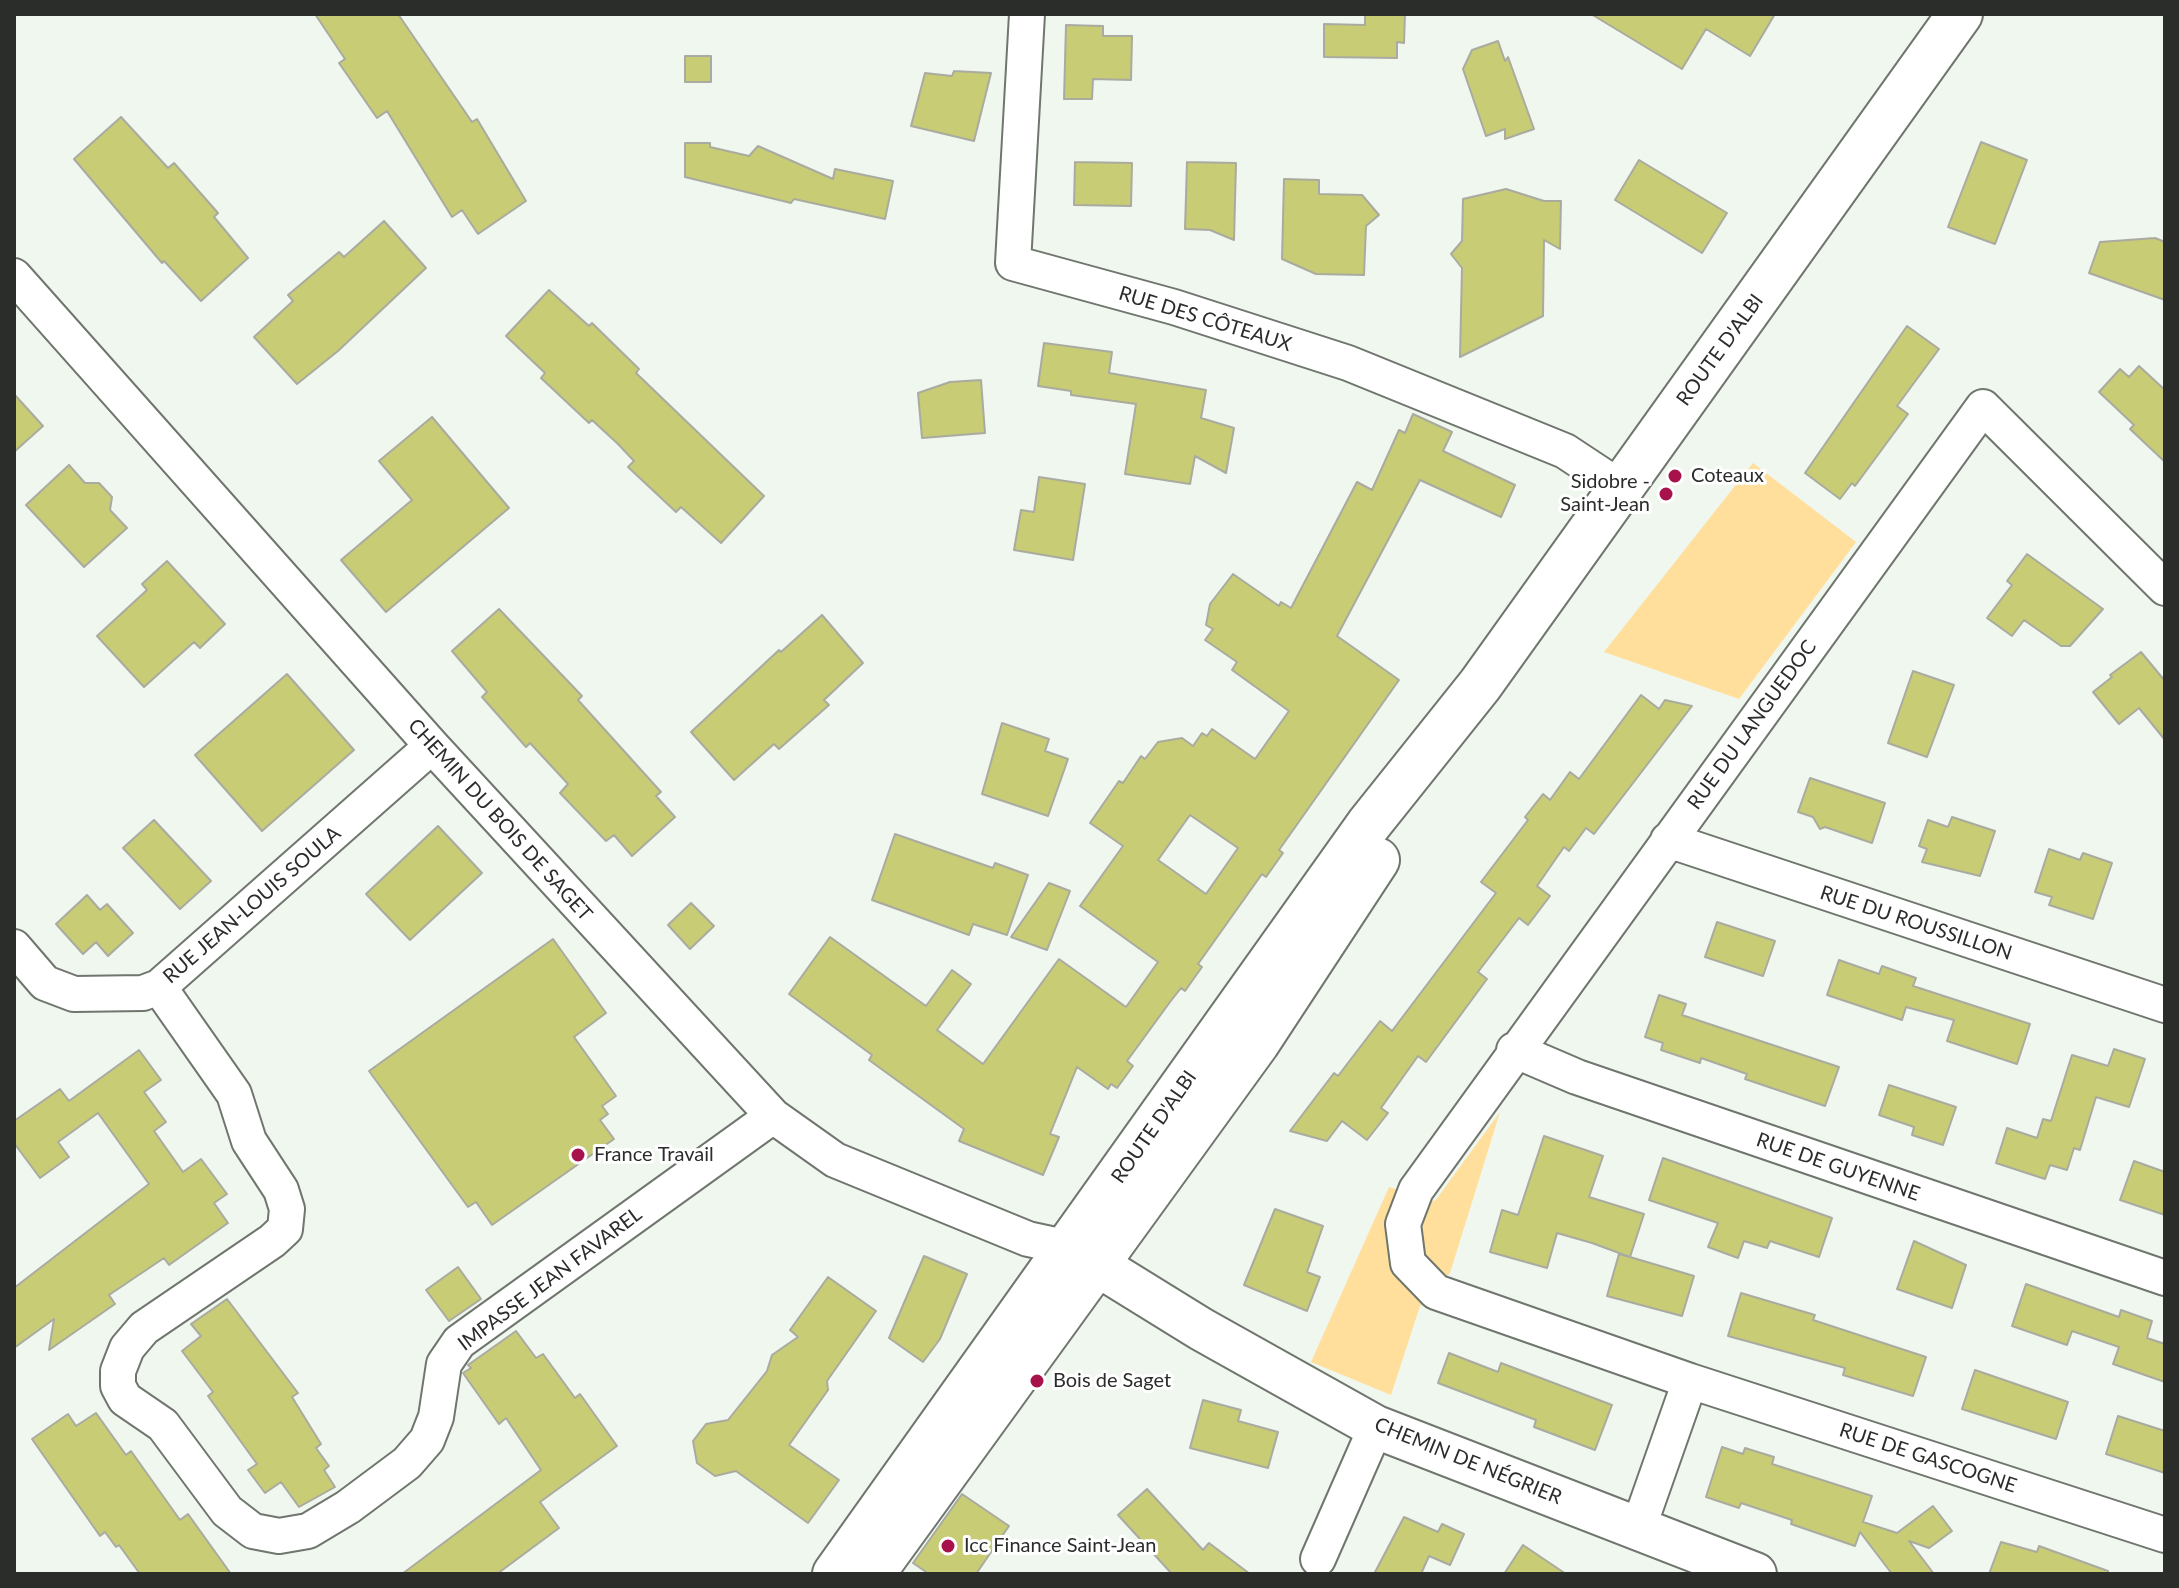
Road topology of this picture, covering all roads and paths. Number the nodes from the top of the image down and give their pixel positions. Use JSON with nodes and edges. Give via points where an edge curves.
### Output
{"nodes":[{"id":1,"x":1027,"y":14,"type":"edge"},
{"id":2,"x":1960,"y":14,"type":"edge"},
{"id":3,"x":14,"y":276,"type":"edge"},
{"id":4,"x":1621,"y":488,"type":"junction"},
{"id":5,"x":2165,"y":588,"type":"edge"},
{"id":6,"x":432,"y":746,"type":"junction"},
{"id":7,"x":1668,"y":840,"type":"junction"},
{"id":8,"x":14,"y":947,"type":"edge"},
{"id":9,"x":159,"y":987,"type":"junction"},
{"id":10,"x":2165,"y":1005,"type":"edge"},
{"id":11,"x":1514,"y":1050,"type":"junction"},
{"id":12,"x":773,"y":1116,"type":"junction"},
{"id":13,"x":1084,"y":1256,"type":"junction"},
{"id":14,"x":1408,"y":1263,"type":"joint"},
{"id":15,"x":2165,"y":1278,"type":"edge"},
{"id":16,"x":1690,"y":1381,"type":"junction"},
{"id":17,"x":1376,"y":1427,"type":"junction"},
{"id":18,"x":1638,"y":1529,"type":"junction"},
{"id":19,"x":2165,"y":1535,"type":"edge"},
{"id":20,"x":1318,"y":1559,"type":"dead end"},
{"id":21,"x":835,"y":1574,"type":"edge"},
{"id":22,"x":872,"y":1574,"type":"edge"},
{"id":23,"x":1755,"y":1574,"type":"edge"}],
"edges":[{"from":1,"to":4,"type":"street","name":"RUE DES CÔTEAUX","via":[[1013,263],[1348,363],[1565,451]]},
{"from":2,"to":4,"type":"main road","name":"ROUTE D'ALBI"},
{"from":3,"to":6,"type":"street","name":"CHEMIN DU BOIS DE SAGET"},
{"from":4,"to":13,"type":"main road","name":"ROUTE D'ALBI","via":[[1480,685],[1369,824]]},
{"from":5,"to":7,"type":"street","name":"RUE DU LANGUEDOC","via":[[1983,407]]},
{"from":6,"to":9,"type":"street","name":"RUE JEAN-LOUIS SOULA"},
{"from":6,"to":12,"type":"street","name":"CHEMIN DU BOIS DE SAGET"},
{"from":7,"to":10,"type":"street","name":"RUE DU ROUSSILLON"},
{"from":7,"to":11,"type":"street","name":"RUE DU LANGUEDOC"},
{"from":8,"to":9,"type":"street","name":"RUE JEAN-LOUIS SOULA","via":[[45,983],[74,994],[143,993]]},
{"from":9,"to":12,"type":"street","name":"IMPASSE JEAN FAVAREL","via":[[234,1094],[249,1141],[281,1190],[285,1229],[144,1328],[127,1348],[118,1386],[125,1399],[163,1425],[227,1511],[253,1531],[279,1536],[308,1531],[407,1463],[427,1440],[444,1364],[459,1342]]},
{"from":11,"to":14,"type":"street","name":"RUE DU LANGUEDOC","via":[[1416,1190],[1403,1224]]},
{"from":11,"to":15,"type":"street","name":"RUE DE GUYENNE","via":[[1577,1077]]},
{"from":12,"to":13,"type":"street","name":"CHEMIN DU BOIS DE SAGET","via":[[835,1160],[1028,1239]]},
{"from":13,"to":17,"type":"street","name":"CHEMIN DE NÉGRIER"},
{"from":13,"to":21,"type":"main road","name":"ROUTE D'ALBI"},
{"from":13,"to":22,"type":"main road","name":"ROUTE D'ALBI"},
{"from":14,"to":16,"type":"street","name":"RUE DE GASCOGNE","via":[[1436,1292]]},
{"from":16,"to":18,"type":"street"},
{"from":16,"to":19,"type":"street","name":"RUE DE GASCOGNE"},
{"from":17,"to":18,"type":"street","name":"CHEMIN DE NÉGRIER"},
{"from":17,"to":20,"type":"street"},
{"from":18,"to":23,"type":"street","name":"CHEMIN DE NÉGRIER"}]}
